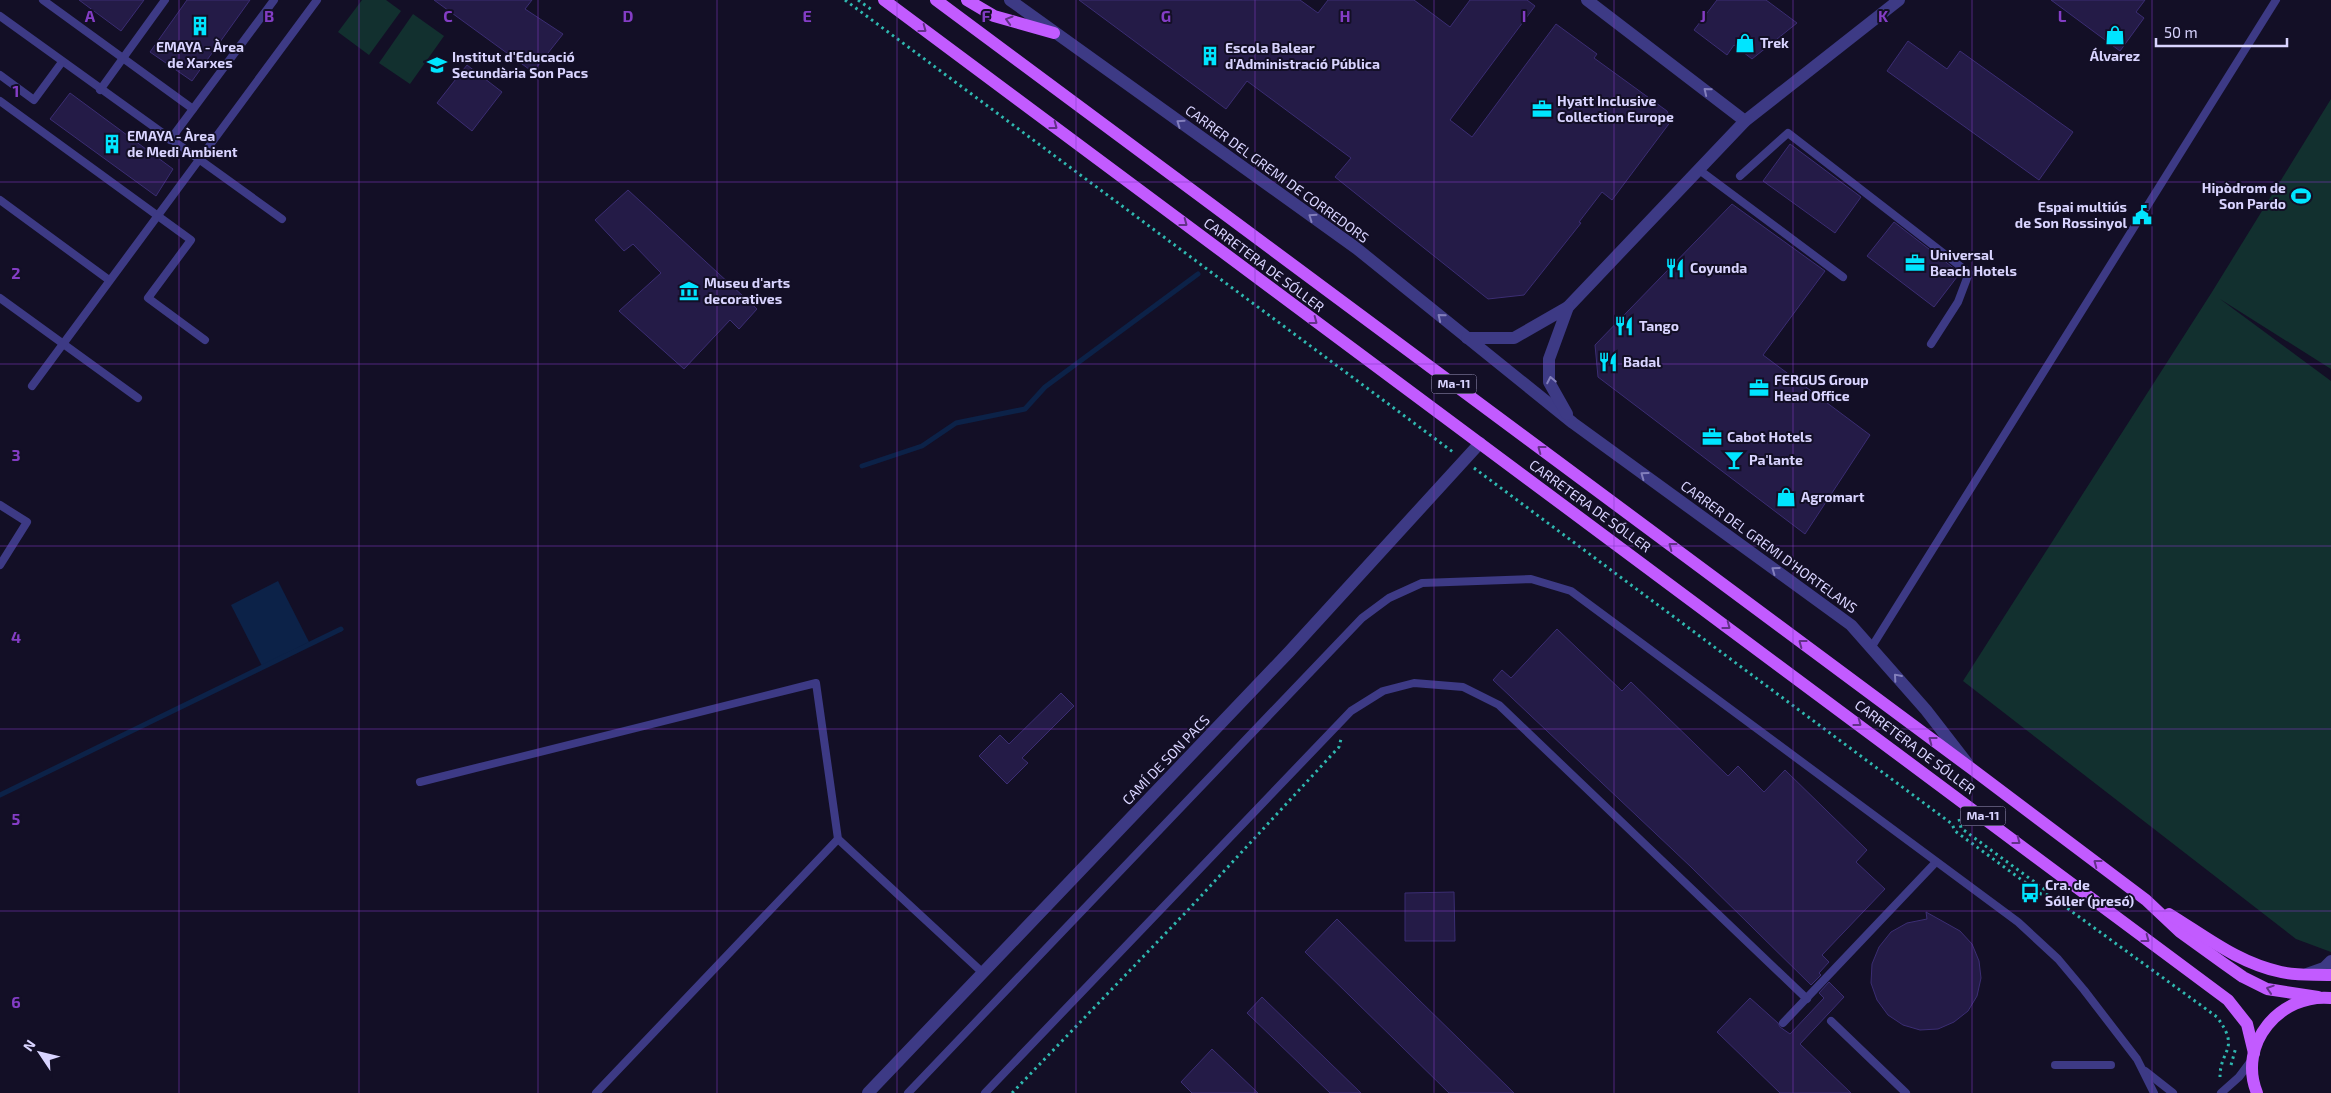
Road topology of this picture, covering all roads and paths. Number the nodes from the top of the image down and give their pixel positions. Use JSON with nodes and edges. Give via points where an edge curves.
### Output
{"nodes":[{"id":1,"x":43,"y":0,"type":"edge"},
{"id":2,"x":165,"y":0,"type":"edge"},
{"id":3,"x":274,"y":0,"type":"edge"},
{"id":4,"x":317,"y":0,"type":"edge"},
{"id":5,"x":845,"y":0,"type":"edge"},
{"id":6,"x":884,"y":0,"type":"edge"},
{"id":7,"x":936,"y":0,"type":"edge"},
{"id":8,"x":967,"y":0,"type":"edge"},
{"id":9,"x":1010,"y":0,"type":"edge"},
{"id":10,"x":1588,"y":0,"type":"edge"},
{"id":11,"x":1899,"y":0,"type":"edge"},
{"id":12,"x":2276,"y":0,"type":"edge"},
{"id":13,"x":0,"y":16,"type":"edge"},
{"id":14,"x":1054,"y":33,"type":"junction"},
{"id":15,"x":123,"y":58,"type":"junction"},
{"id":16,"x":62,"y":62,"type":"junction"},
{"id":17,"x":0,"y":75,"type":"edge"},
{"id":18,"x":100,"y":90,"type":"junction"},
{"id":19,"x":0,"y":101,"type":"edge"},
{"id":20,"x":193,"y":109,"type":"junction"},
{"id":21,"x":1745,"y":121,"type":"junction"},
{"id":22,"x":170,"y":140,"type":"junction"},
{"id":23,"x":198,"y":159,"type":"junction"},
{"id":24,"x":1698,"y":169,"type":"junction"},
{"id":25,"x":1740,"y":176,"type":"dead end"},
{"id":26,"x":0,"y":200,"type":"edge"},
{"id":27,"x":157,"y":215,"type":"junction"},
{"id":28,"x":282,"y":219,"type":"dead end"},
{"id":29,"x":1843,"y":277,"type":"dead end"},
{"id":30,"x":109,"y":280,"type":"junction"},
{"id":31,"x":0,"y":298,"type":"edge"},
{"id":32,"x":1568,"y":307,"type":"junction"},
{"id":33,"x":1467,"y":338,"type":"junction"},
{"id":34,"x":205,"y":340,"type":"dead end"},
{"id":35,"x":63,"y":343,"type":"junction"},
{"id":36,"x":1931,"y":344,"type":"dead end"},
{"id":37,"x":1520,"y":380,"type":"joint"},
{"id":38,"x":32,"y":386,"type":"dead end"},
{"id":39,"x":138,"y":398,"type":"dead end"},
{"id":40,"x":1573,"y":423,"type":"junction"},
{"id":41,"x":1480,"y":444,"type":"junction"},
{"id":42,"x":1465,"y":461,"type":"junction"},
{"id":43,"x":0,"y":505,"type":"edge"},
{"id":44,"x":0,"y":565,"type":"edge"},
{"id":45,"x":1871,"y":648,"type":"junction"},
{"id":46,"x":1342,"y":738,"type":"dead end"},
{"id":47,"x":1972,"y":769,"type":"junction"},
{"id":48,"x":420,"y":782,"type":"dead end"},
{"id":49,"x":838,"y":839,"type":"junction"},
{"id":50,"x":1936,"y":862,"type":"junction"},
{"id":51,"x":2146,"y":900,"type":"junction"},
{"id":52,"x":2331,"y":962,"type":"edge"},
{"id":53,"x":983,"y":973,"type":"junction"},
{"id":54,"x":2307,"y":974,"type":"junction"},
{"id":55,"x":2331,"y":975,"type":"edge"},
{"id":56,"x":2325,"y":997,"type":"edge"},
{"id":57,"x":1807,"y":999,"type":"junction"},
{"id":58,"x":1831,"y":1021,"type":"dead end"},
{"id":59,"x":1783,"y":1024,"type":"dead end"},
{"id":60,"x":2253,"y":1055,"type":"junction"},
{"id":61,"x":2054,"y":1065,"type":"dead end"},
{"id":62,"x":2110,"y":1065,"type":"dead end"},
{"id":63,"x":2144,"y":1070,"type":"junction"},
{"id":64,"x":2223,"y":1091,"type":"edge"},
{"id":65,"x":596,"y":1093,"type":"edge"},
{"id":66,"x":868,"y":1093,"type":"edge"},
{"id":67,"x":908,"y":1093,"type":"edge"},
{"id":68,"x":985,"y":1093,"type":"edge"},
{"id":69,"x":1012,"y":1093,"type":"edge"},
{"id":70,"x":1906,"y":1093,"type":"edge"},
{"id":71,"x":2154,"y":1093,"type":"edge"},
{"id":72,"x":2173,"y":1093,"type":"edge"},
{"id":73,"x":2257,"y":1093,"type":"edge"}],
"edges":[{"from":1,"to":15,"type":"lane"},
{"from":2,"to":15,"type":"lane"},
{"from":3,"to":20,"type":"lane"},
{"from":4,"to":23,"type":"lane"},
{"from":5,"to":42,"type":"path"},
{"from":6,"to":41,"type":"main road","name":"CARRETERA DE SÓLLER","number":"Ma-11","one_way":true},
{"from":47,"to":7,"type":"main road","name":"CARRETERA DE SÓLLER","number":"Ma-11","one_way":true},
{"from":14,"to":8,"type":"main road","one_way":true,"via":[[994,16]]},
{"from":9,"to":14,"type":"street","name":"CARRER DEL GREMI DE CORREDORS"},
{"from":21,"to":10,"type":"street","one_way":true},
{"from":11,"to":21,"type":"street"},
{"from":12,"to":45,"type":"lane"},
{"from":13,"to":16,"type":"lane"},
{"from":33,"to":14,"type":"street","name":"CARRER DEL GREMI DE CORREDORS","one_way":true,"via":[[1356,248]]},
{"from":15,"to":18,"type":"lane"},
{"from":15,"to":20,"type":"lane"},
{"from":16,"to":17,"type":"lane","via":[[34,100]]},
{"from":16,"to":18,"type":"lane"},
{"from":18,"to":22,"type":"lane"},
{"from":19,"to":27,"type":"lane"},
{"from":20,"to":22,"type":"lane"},
{"from":21,"to":24,"type":"street"},
{"from":22,"to":23,"type":"lane"},
{"from":23,"to":27,"type":"lane"},
{"from":23,"to":28,"type":"lane"},
{"from":24,"to":29,"type":"lane"},
{"from":24,"to":32,"type":"street"},
{"from":25,"to":36,"type":"lane","via":[[1788,133],[1969,273],[1958,302]]},
{"from":26,"to":30,"type":"lane"},
{"from":27,"to":30,"type":"lane"},
{"from":27,"to":34,"type":"lane","via":[[190,240],[148,298]]},
{"from":30,"to":35,"type":"lane"},
{"from":31,"to":35,"type":"lane"},
{"from":32,"to":33,"type":"street","via":[[1514,338]]},
{"from":40,"to":32,"type":"street","one_way":true,"via":[[1549,382],[1549,359]]},
{"from":33,"to":37,"type":"street","name":"CARRER DEL GREMI DE CORREDORS"},
{"from":35,"to":38,"type":"lane"},
{"from":35,"to":39,"type":"lane"},
{"from":37,"to":40,"type":"street","name":"CARRER DEL GREMI D'HORTELANS"},
{"from":45,"to":40,"type":"street","name":"CARRER DEL GREMI D'HORTELANS","one_way":true,"via":[[1851,625]]},
{"from":41,"to":42,"type":"street","name":"CAMÍ DE SON PACS"},
{"from":41,"to":60,"type":"main road","name":"CARRETERA DE SÓLLER","number":"Ma-11","one_way":true,"via":[[2228,1000],[2247,1024]]},
{"from":42,"to":53,"type":"street","name":"CAMÍ DE SON PACS"},
{"from":42,"to":64,"type":"path","via":[[2041,894],[2049,895],[2217,1017],[2228,1035],[2229,1050],[2220,1070]]},
{"from":43,"to":44,"type":"lane","via":[[27,522]]},
{"from":47,"to":45,"type":"street","name":"CARRER DEL GREMI D'HORTELANS","one_way":true},
{"from":46,"to":69,"type":"path","via":[[1339,747],[1188,910]]},
{"from":51,"to":47,"type":"main road","name":"CARRETERA DE SÓLLER","number":"Ma-11","one_way":true},
{"from":48,"to":49,"type":"lane","via":[[816,683]]},
{"from":49,"to":53,"type":"lane"},
{"from":49,"to":65,"type":"lane"},
{"from":50,"to":57,"type":"lane"},
{"from":50,"to":63,"type":"lane","via":[[2004,910],[2058,959]]},
{"from":50,"to":67,"type":"lane","via":[[1571,591],[1531,579],[1422,583],[1389,598],[1362,618]]},
{"from":51,"to":54,"type":"main road","via":[[2234,955],[2282,972]]},
{"from":56,"to":51,"type":"main road","name":"CARRETERA DE SÓLLER","number":"Ma-11","one_way":true,"via":[[2278,992],[2243,977],[2180,932]]},
{"from":52,"to":54,"type":"street"},
{"from":53,"to":66,"type":"street","name":"CAMÍ DE SON PACS"},
{"from":54,"to":55,"type":"main road"},
{"from":56,"to":60,"type":"main road","via":[[2291,1004],[2277,1014],[2265,1027]]},
{"from":57,"to":59,"type":"lane"},
{"from":57,"to":68,"type":"lane","via":[[1499,705],[1463,687],[1414,683],[1383,691],[1351,711]]},
{"from":58,"to":70,"type":"lane"},
{"from":60,"to":64,"type":"lane","via":[[2243,1072]]},
{"from":60,"to":73,"type":"main road","name":"CARRETERA DE SÓLLER"},
{"from":61,"to":62,"type":"lane"},
{"from":63,"to":71,"type":"lane"},
{"from":63,"to":72,"type":"lane"}]}
